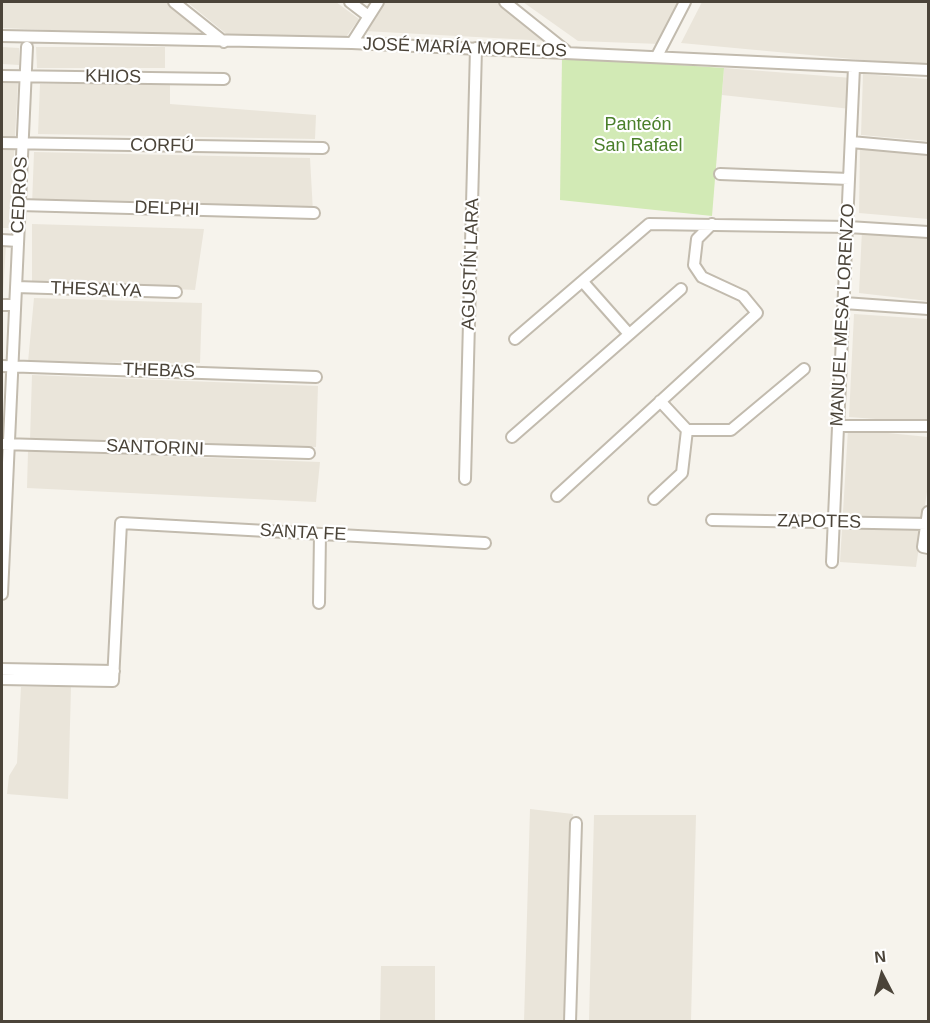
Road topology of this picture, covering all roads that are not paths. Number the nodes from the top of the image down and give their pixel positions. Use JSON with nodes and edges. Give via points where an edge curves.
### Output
{"nodes":[{"id":1,"x":174,"y":2,"type":"edge"},
{"id":2,"x":350,"y":2,"type":"edge"},
{"id":3,"x":378,"y":2,"type":"edge"},
{"id":4,"x":505,"y":2,"type":"edge"},
{"id":5,"x":685,"y":2,"type":"edge"},
{"id":6,"x":367,"y":15,"type":"junction"},
{"id":7,"x":2,"y":36,"type":"edge"},
{"id":8,"x":224,"y":42,"type":"junction"},
{"id":9,"x":352,"y":43,"type":"junction"},
{"id":10,"x":27,"y":47,"type":"dead end"},
{"id":11,"x":476,"y":48,"type":"junction"},
{"id":12,"x":566,"y":52,"type":"junction"},
{"id":13,"x":657,"y":56,"type":"junction"},
{"id":14,"x":854,"y":68,"type":"junction"},
{"id":15,"x":928,"y":70,"type":"edge"},
{"id":16,"x":2,"y":76,"type":"edge"},
{"id":17,"x":26,"y":76,"type":"junction"},
{"id":18,"x":224,"y":79,"type":"dead end"},
{"id":19,"x":851,"y":142,"type":"junction"},
{"id":20,"x":2,"y":144,"type":"edge"},
{"id":21,"x":22,"y":144,"type":"junction"},
{"id":22,"x":323,"y":148,"type":"dead end"},
{"id":23,"x":928,"y":149,"type":"edge"},
{"id":24,"x":720,"y":174,"type":"dead end"},
{"id":25,"x":849,"y":179,"type":"junction"},
{"id":26,"x":20,"y":205,"type":"junction"},
{"id":27,"x":314,"y":213,"type":"dead end"},
{"id":28,"x":712,"y":224,"type":"junction"},
{"id":29,"x":848,"y":227,"type":"junction"},
{"id":30,"x":928,"y":232,"type":"edge"},
{"id":31,"x":2,"y":240,"type":"edge"},
{"id":32,"x":18,"y":241,"type":"junction"},
{"id":33,"x":583,"y":282,"type":"junction"},
{"id":34,"x":16,"y":287,"type":"junction"},
{"id":35,"x":681,"y":289,"type":"dead end"},
{"id":36,"x":176,"y":292,"type":"dead end"},
{"id":37,"x":844,"y":303,"type":"junction"},
{"id":38,"x":2,"y":305,"type":"edge"},
{"id":39,"x":15,"y":305,"type":"junction"},
{"id":40,"x":928,"y":309,"type":"edge"},
{"id":41,"x":629,"y":334,"type":"junction"},
{"id":42,"x":515,"y":339,"type":"dead end"},
{"id":43,"x":7,"y":366,"type":"edge"},
{"id":44,"x":804,"y":369,"type":"dead end"},
{"id":45,"x":316,"y":377,"type":"dead end"},
{"id":46,"x":660,"y":401,"type":"junction"},
{"id":47,"x":838,"y":426,"type":"junction"},
{"id":48,"x":928,"y":426,"type":"edge"},
{"id":49,"x":687,"y":430,"type":"junction"},
{"id":50,"x":512,"y":437,"type":"dead end"},
{"id":51,"x":5,"y":444,"type":"edge"},
{"id":52,"x":309,"y":453,"type":"dead end"},
{"id":53,"x":465,"y":479,"type":"dead end"},
{"id":54,"x":557,"y":496,"type":"dead end"},
{"id":55,"x":654,"y":499,"type":"dead end"},
{"id":56,"x":928,"y":512,"type":"edge"},
{"id":57,"x":3,"y":515,"type":"edge"},
{"id":58,"x":712,"y":520,"type":"dead end"},
{"id":59,"x":834,"y":522,"type":"junction"},
{"id":60,"x":927,"y":524,"type":"junction"},
{"id":61,"x":320,"y":534,"type":"junction"},
{"id":62,"x":485,"y":543,"type":"dead end"},
{"id":63,"x":926,"y":548,"type":"edge"},
{"id":64,"x":832,"y":562,"type":"dead end"},
{"id":65,"x":2,"y":588,"type":"edge"},
{"id":66,"x":2,"y":594,"type":"edge"},
{"id":67,"x":320,"y":603,"type":"dead end"},
{"id":68,"x":2,"y":669,"type":"edge"},
{"id":69,"x":113,"y":676,"type":"junction"},
{"id":70,"x":2,"y":679,"type":"edge"},
{"id":71,"x":576,"y":823,"type":"dead end"},
{"id":72,"x":570,"y":1022,"type":"edge"}],
"edges":[{"from":1,"to":8,"type":"street"},
{"from":2,"to":6,"type":"street"},
{"from":3,"to":6,"type":"street"},
{"from":4,"to":12,"type":"street"},
{"from":5,"to":13,"type":"street"},
{"from":6,"to":9,"type":"street"},
{"from":7,"to":8,"type":"street","name":"JOSÉ MARÍA MORELOS"},
{"from":8,"to":9,"type":"street","name":"JOSÉ MARÍA MORELOS"},
{"from":9,"to":11,"type":"street","name":"JOSÉ MARÍA MORELOS"},
{"from":10,"to":17,"type":"street","name":"CEDROS"},
{"from":11,"to":12,"type":"street","name":"JOSÉ MARÍA MORELOS"},
{"from":11,"to":53,"type":"street","name":"AGUSTÍN LARA"},
{"from":12,"to":13,"type":"street","name":"JOSÉ MARÍA MORELOS"},
{"from":13,"to":14,"type":"street","name":"JOSÉ MARÍA MORELOS"},
{"from":14,"to":15,"type":"street","name":"JOSÉ MARÍA MORELOS"},
{"from":14,"to":19,"type":"street","name":"MANUEL MESA LORENZO"},
{"from":16,"to":17,"type":"street","name":"KHIOS"},
{"from":17,"to":18,"type":"street","name":"KHIOS"},
{"from":17,"to":21,"type":"street","name":"CEDROS"},
{"from":19,"to":23,"type":"street"},
{"from":19,"to":25,"type":"street","name":"MANUEL MESA LORENZO"},
{"from":20,"to":21,"type":"street","name":"CORFÚ"},
{"from":21,"to":22,"type":"street","name":"CORFÚ"},
{"from":21,"to":26,"type":"street","name":"CEDROS"},
{"from":24,"to":25,"type":"street"},
{"from":25,"to":29,"type":"street","name":"MANUEL MESA LORENZO"},
{"from":26,"to":27,"type":"street","name":"DELPHI"},
{"from":26,"to":32,"type":"street","name":"CEDROS"},
{"from":28,"to":29,"type":"street"},
{"from":28,"to":33,"type":"street","via":[[649,224]]},
{"from":28,"to":46,"type":"street","via":[[697,239],[694,265],[702,277],[743,296],[757,313]]},
{"from":29,"to":30,"type":"street"},
{"from":29,"to":37,"type":"street","name":"MANUEL MESA LORENZO"},
{"from":31,"to":32,"type":"street"},
{"from":32,"to":34,"type":"street","name":"CEDROS"},
{"from":33,"to":41,"type":"street"},
{"from":33,"to":42,"type":"street"},
{"from":34,"to":36,"type":"street","name":"THESALYA"},
{"from":34,"to":39,"type":"street","name":"CEDROS"},
{"from":35,"to":41,"type":"street"},
{"from":37,"to":40,"type":"street"},
{"from":37,"to":47,"type":"street","name":"MANUEL MESA LORENZO"},
{"from":38,"to":39,"type":"street"},
{"from":39,"to":43,"type":"street","name":"CEDROS"},
{"from":41,"to":50,"type":"street"},
{"from":43,"to":45,"type":"street","name":"THEBAS"},
{"from":43,"to":51,"type":"street","name":"CEDROS"},
{"from":44,"to":49,"type":"street","via":[[731,430]]},
{"from":46,"to":49,"type":"street"},
{"from":46,"to":54,"type":"street"},
{"from":47,"to":48,"type":"street"},
{"from":47,"to":59,"type":"street","name":"MANUEL MESA LORENZO"},
{"from":49,"to":55,"type":"street","via":[[682,473]]},
{"from":51,"to":52,"type":"street","name":"SANTORINI"},
{"from":51,"to":57,"type":"street","name":"CEDROS"},
{"from":56,"to":60,"type":"street"},
{"from":57,"to":65,"type":"street","name":"CEDROS"},
{"from":58,"to":59,"type":"street","name":"ZAPOTES"},
{"from":59,"to":60,"type":"street","name":"ZAPOTES"},
{"from":59,"to":64,"type":"street","name":"MANUEL MESA LORENZO"},
{"from":60,"to":63,"type":"street"},
{"from":61,"to":62,"type":"street","name":"SANTA FE"},
{"from":61,"to":67,"type":"street"},
{"from":61,"to":69,"type":"street","name":"SANTA FE","via":[[121,524]]},
{"from":65,"to":66,"type":"street","name":"CEDROS"},
{"from":68,"to":69,"type":"street"},
{"from":69,"to":70,"type":"street"},
{"from":71,"to":72,"type":"street"}]}
